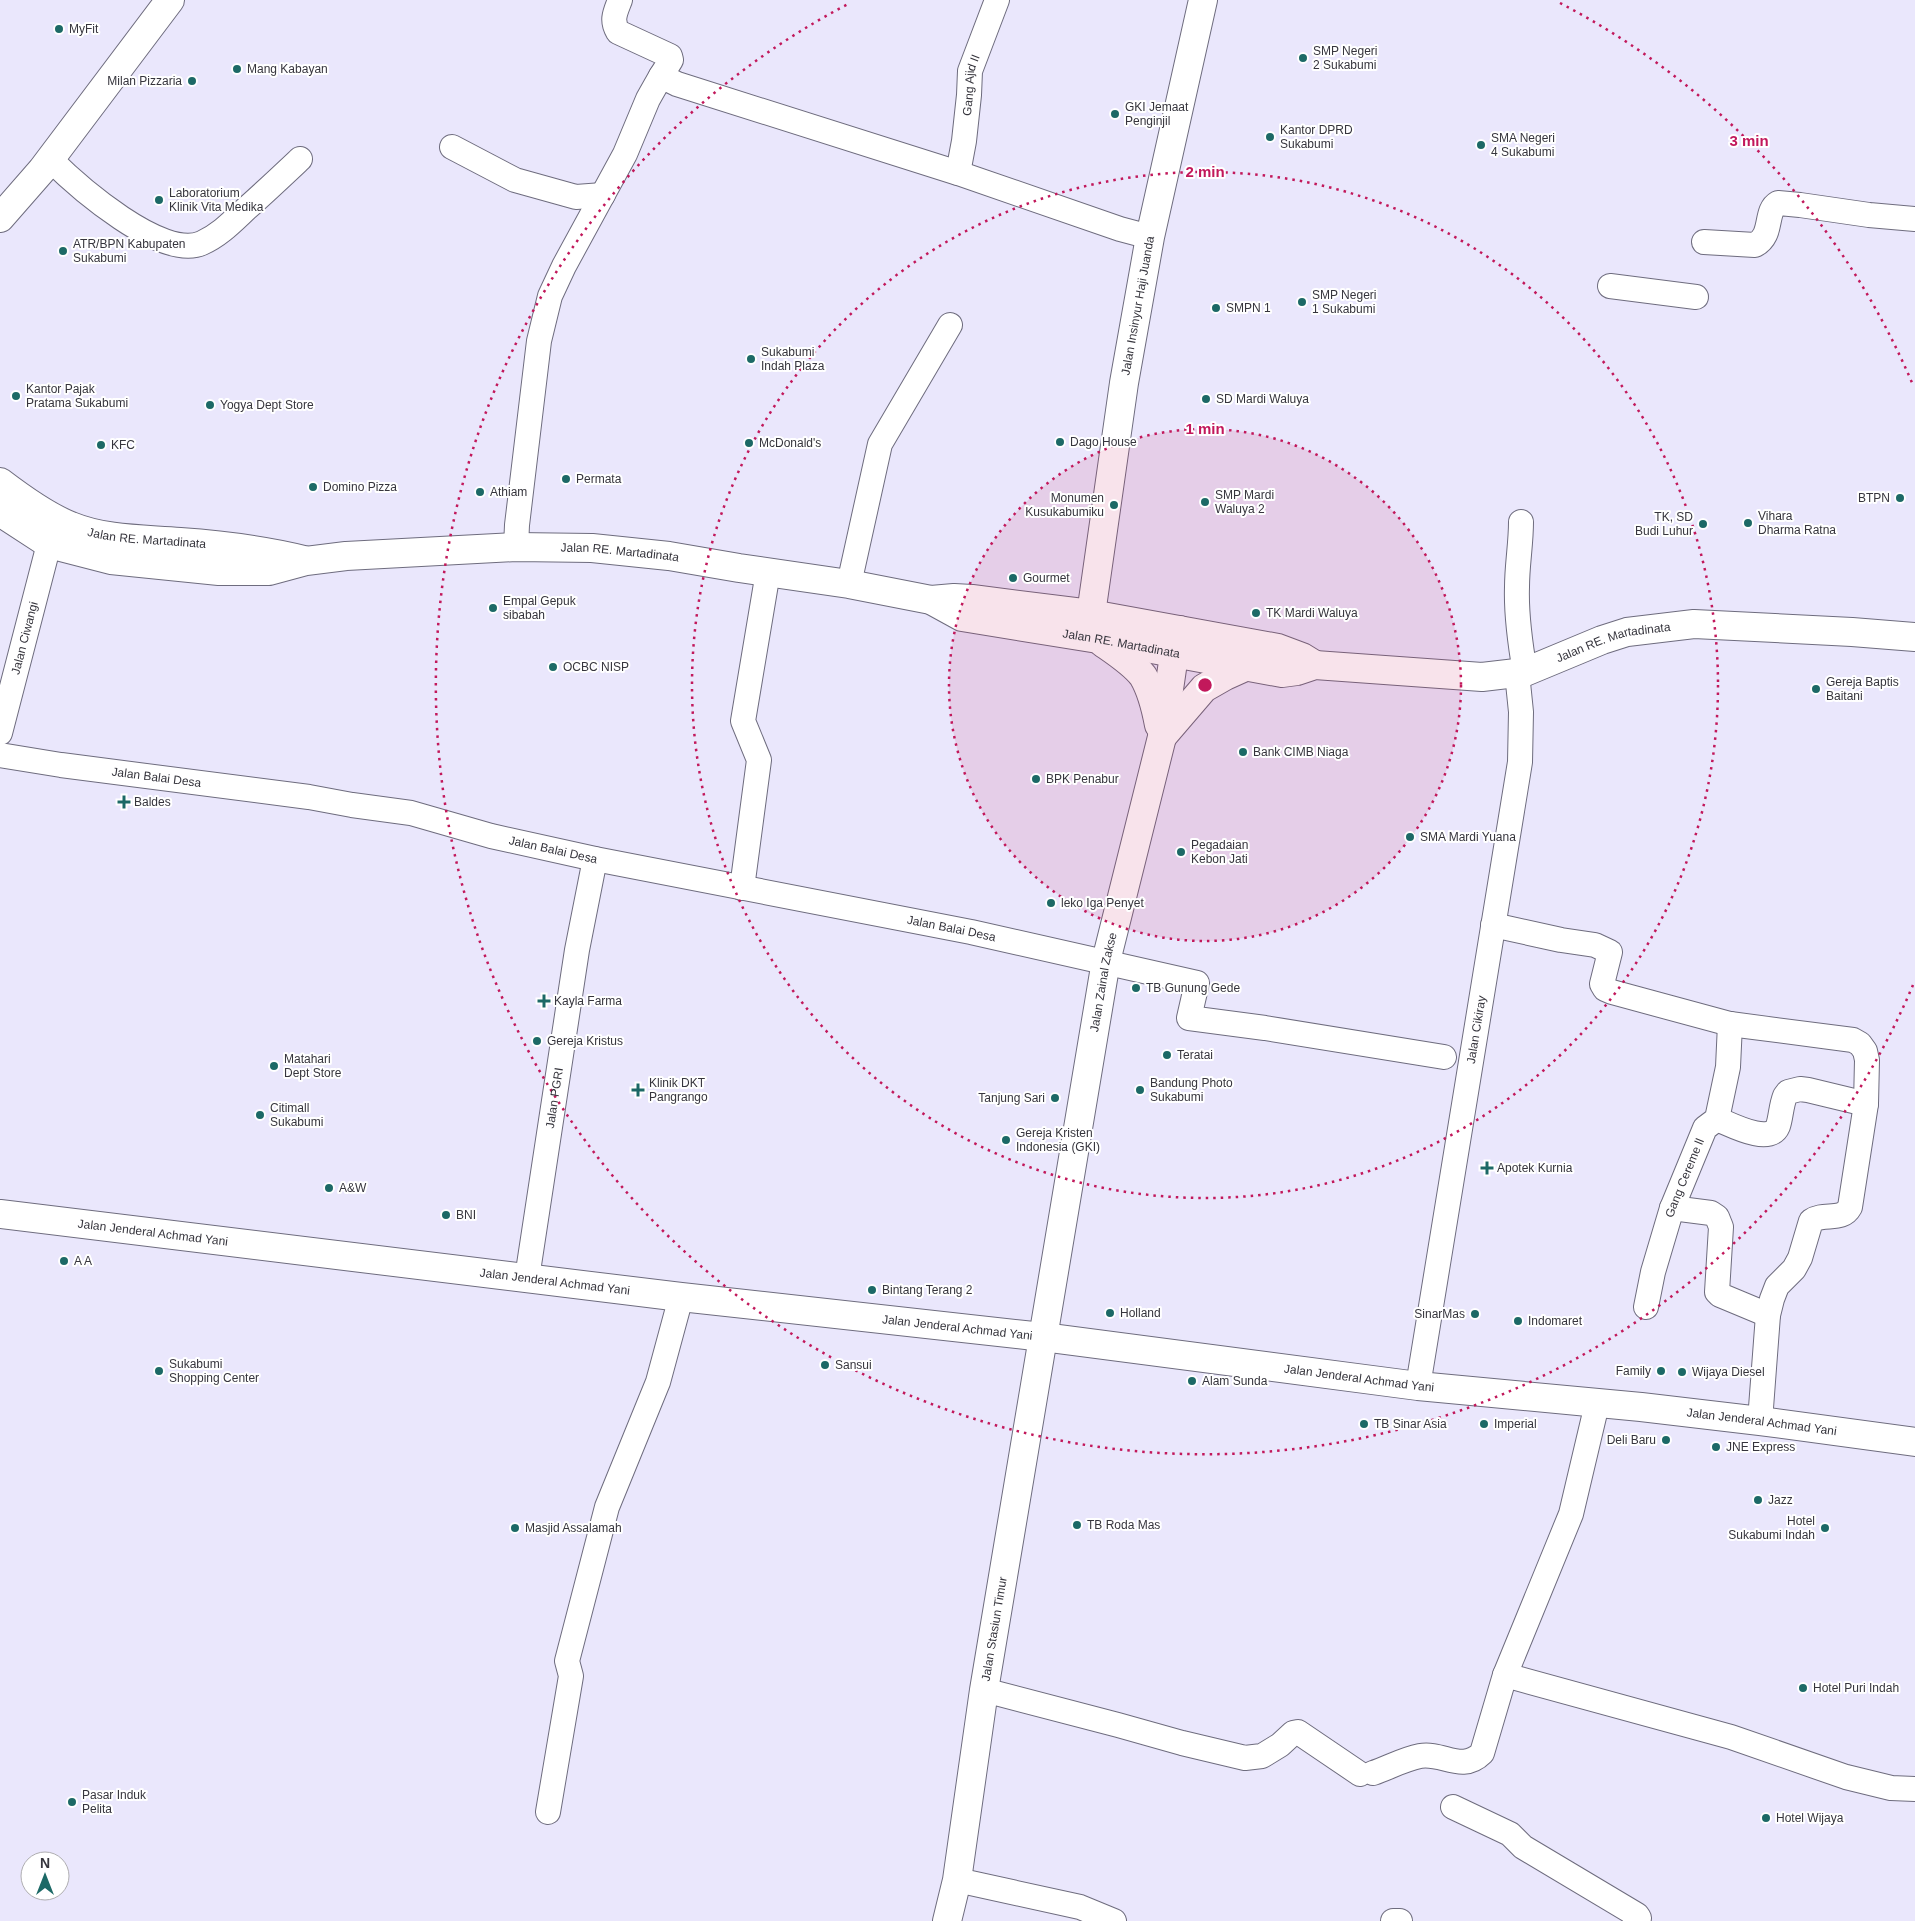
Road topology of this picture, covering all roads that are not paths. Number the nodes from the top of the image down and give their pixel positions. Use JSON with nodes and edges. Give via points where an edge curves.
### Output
{"nodes":[{"id":1,"x":170,"y":0,"type":"edge"},
{"id":2,"x":620,"y":0,"type":"edge"},
{"id":3,"x":997,"y":0,"type":"edge"},
{"id":4,"x":1203,"y":0,"type":"edge"},
{"id":5,"x":661,"y":76,"type":"junction"},
{"id":6,"x":452,"y":148,"type":"dead end"},
{"id":7,"x":50,"y":159,"type":"junction"},
{"id":8,"x":300,"y":159,"type":"dead end"},
{"id":9,"x":958,"y":173,"type":"junction"},
{"id":10,"x":603,"y":195,"type":"junction"},
{"id":11,"x":0,"y":218,"type":"edge"},
{"id":12,"x":1915,"y":219,"type":"edge"},
{"id":13,"x":1150,"y":237,"type":"junction"},
{"id":14,"x":1704,"y":242,"type":"dead end"},
{"id":15,"x":1610,"y":286,"type":"dead end"},
{"id":16,"x":1696,"y":297,"type":"dead end"},
{"id":17,"x":950,"y":325,"type":"dead end"},
{"id":18,"x":0,"y":482,"type":"edge"},
{"id":19,"x":0,"y":512,"type":"edge"},
{"id":20,"x":1521,"y":522,"type":"dead end"},
{"id":21,"x":49,"y":544,"type":"junction"},
{"id":22,"x":516,"y":548,"type":"junction"},
{"id":23,"x":306,"y":561,"type":"junction"},
{"id":24,"x":768,"y":572,"type":"junction"},
{"id":25,"x":849,"y":584,"type":"junction"},
{"id":26,"x":1095,"y":626,"type":"junction"},
{"id":27,"x":1915,"y":637,"type":"edge"},
{"id":28,"x":1177,"y":642,"type":"junction"},
{"id":29,"x":1315,"y":665,"type":"junction"},
{"id":30,"x":1246,"y":667,"type":"junction"},
{"id":31,"x":1521,"y":672,"type":"junction"},
{"id":32,"x":0,"y":733,"type":"edge"},
{"id":33,"x":1162,"y":737,"type":"junction"},
{"id":34,"x":0,"y":755,"type":"edge"},
{"id":35,"x":595,"y":859,"type":"junction"},
{"id":36,"x":742,"y":888,"type":"junction"},
{"id":37,"x":1493,"y":924,"type":"junction"},
{"id":38,"x":1106,"y":961,"type":"junction"},
{"id":39,"x":1730,"y":1024,"type":"junction"},
{"id":40,"x":1444,"y":1057,"type":"dead end"},
{"id":41,"x":1866,"y":1104,"type":"junction"},
{"id":42,"x":1717,"y":1119,"type":"junction"},
{"id":43,"x":1672,"y":1208,"type":"junction"},
{"id":44,"x":0,"y":1214,"type":"edge"},
{"id":45,"x":527,"y":1278,"type":"junction"},
{"id":46,"x":681,"y":1296,"type":"junction"},
{"id":47,"x":1646,"y":1307,"type":"dead end"},
{"id":48,"x":1768,"y":1315,"type":"junction"},
{"id":49,"x":1043,"y":1337,"type":"junction"},
{"id":50,"x":1418,"y":1386,"type":"junction"},
{"id":51,"x":1597,"y":1404,"type":"junction"},
{"id":52,"x":1760,"y":1421,"type":"junction"},
{"id":53,"x":1915,"y":1442,"type":"edge"},
{"id":54,"x":1505,"y":1675,"type":"junction"},
{"id":55,"x":984,"y":1690,"type":"junction"},
{"id":56,"x":1915,"y":1789,"type":"edge"},
{"id":57,"x":1453,"y":1808,"type":"dead end"},
{"id":58,"x":548,"y":1812,"type":"dead end"},
{"id":59,"x":956,"y":1880,"type":"junction"},
{"id":60,"x":947,"y":1921,"type":"edge"},
{"id":61,"x":1114,"y":1921,"type":"edge"},
{"id":62,"x":1393,"y":1921,"type":"edge"},
{"id":63,"x":1400,"y":1921,"type":"edge"},
{"id":64,"x":1635,"y":1921,"type":"edge"}],
"edges":[{"from":1,"to":7,"type":"main road"},
{"from":2,"to":5,"type":"street","via":[[614,24],[618,32],[670,56],[671,60]]},
{"from":3,"to":9,"type":"street","name":"Gang Ajid II","via":[[970,71]]},
{"from":4,"to":13,"type":"main road","name":"Jalan Insinyur Haji Juanda"},
{"from":5,"to":9,"type":"street"},
{"from":5,"to":10,"type":"street"},
{"from":6,"to":10,"type":"street","via":[[515,180],[576,197]]},
{"from":7,"to":8,"type":"street","via":[[133,226],[179,246],[200,244],[218,234]]},
{"from":7,"to":11,"type":"main road"},
{"from":9,"to":13,"type":"street"},
{"from":10,"to":22,"type":"street","via":[[563,268],[544,317]]},
{"from":12,"to":14,"type":"street","via":[[1778,203],[1773,208],[1761,242],[1748,246]]},
{"from":13,"to":26,"type":"main road","name":"Jalan Insinyur Haji Juanda","via":[[1124,383]]},
{"from":15,"to":16,"type":"street"},
{"from":17,"to":25,"type":"street","via":[[880,444]]},
{"from":18,"to":23,"type":"main road","name":"Jalan RE. Martadinata","via":[[71,527],[116,538],[272,552]]},
{"from":19,"to":21,"type":"main road","name":"Jalan RE. Martadinata"},
{"from":20,"to":31,"type":"street","name":"Jalan Cikiray","via":[[1517,597]]},
{"from":21,"to":23,"type":"main road","name":"Jalan RE. Martadinata","via":[[111,560],[209,570],[268,571]]},
{"from":21,"to":32,"type":"street","name":"Jalan Ciwangi"},
{"from":22,"to":23,"type":"main road","name":"Jalan RE. Martadinata","via":[[346,556]]},
{"from":22,"to":24,"type":"main road","name":"Jalan RE. Martadinata","via":[[592,548]]},
{"from":24,"to":25,"type":"main road","name":"Jalan RE. Martadinata"},
{"from":24,"to":36,"type":"street","via":[[743,722],[759,760]]},
{"from":25,"to":26,"type":"main road","name":"Jalan RE. Martadinata","via":[[931,600],[972,598]]},
{"from":26,"to":28,"type":"main road","name":"Jalan RE. Martadinata"},
{"from":26,"to":33,"type":"main road","via":[[1142,676],[1154,701]]},
{"from":27,"to":31,"type":"main road","name":"Jalan RE. Martadinata","via":[[1694,624],[1627,632]]},
{"from":28,"to":29,"type":"main road","name":"Jalan RE. Martadinata","via":[[1278,648]]},
{"from":28,"to":30,"type":"main road","name":"Jalan RE. Martadinata"},
{"from":28,"to":33,"type":"main road","name":"Jalan Zainal Zakse"},
{"from":29,"to":30,"type":"main road","name":"Jalan RE. Martadinata","via":[[1282,673]]},
{"from":29,"to":31,"type":"main road","name":"Jalan RE. Martadinata","via":[[1482,677]]},
{"from":30,"to":33,"type":"main road","via":[[1204,688]]},
{"from":31,"to":37,"type":"street","name":"Jalan Cikiray","via":[[1520,762]]},
{"from":33,"to":38,"type":"main road","name":"Jalan Zainal Zakse"},
{"from":34,"to":35,"type":"street","name":"Jalan Balai Desa","via":[[411,813],[491,836]]},
{"from":35,"to":36,"type":"street","name":"Jalan Balai Desa"},
{"from":35,"to":45,"type":"street","name":"Jalan PGRI","via":[[577,950]]},
{"from":36,"to":38,"type":"street","name":"Jalan Balai Desa"},
{"from":37,"to":39,"type":"street","via":[[1595,945],[1610,952],[1602,984],[1605,989]]},
{"from":37,"to":50,"type":"street","name":"Jalan Cikiray"},
{"from":38,"to":40,"type":"street","name":"Jalan Balai Desa","via":[[1197,983],[1190,1018]]},
{"from":38,"to":49,"type":"main road","name":"Jalan Zainal Zakse"},
{"from":39,"to":41,"type":"street","via":[[1853,1040],[1860,1044],[1867,1060]]},
{"from":39,"to":42,"type":"street","name":"Gang Cereme ll","via":[[1728,1067]]},
{"from":41,"to":42,"type":"street","via":[[1808,1090],[1792,1090],[1785,1096],[1774,1132],[1765,1135]]},
{"from":41,"to":48,"type":"street","via":[[1850,1206],[1847,1212],[1811,1221],[1800,1258],[1774,1292]]},
{"from":42,"to":43,"type":"street","name":"Gang Cereme ll","via":[[1705,1128]]},
{"from":43,"to":47,"type":"street","name":"Gang Cereme ll"},
{"from":43,"to":48,"type":"street","via":[[1711,1213],[1717,1217],[1721,1227],[1717,1292]]},
{"from":44,"to":45,"type":"main road","name":"Jalan Jenderal Achmad Yani"},
{"from":45,"to":46,"type":"main road","name":"Jalan Jenderal Achmad Yani"},
{"from":46,"to":49,"type":"main road","name":"Jalan Jenderal Achmad Yani"},
{"from":46,"to":58,"type":"street","via":[[658,1382],[607,1507],[567,1661],[571,1676]]},
{"from":48,"to":52,"type":"street"},
{"from":49,"to":50,"type":"main road","name":"Jalan Jenderal Achmad Yani"},
{"from":49,"to":55,"type":"main road","name":"Jalan Stasiun Timur"},
{"from":50,"to":51,"type":"main road","name":"Jalan Jenderal Achmad Yani"},
{"from":51,"to":52,"type":"main road","name":"Jalan Jenderal Achmad Yani"},
{"from":51,"to":54,"type":"street","via":[[1571,1514]]},
{"from":52,"to":53,"type":"main road","name":"Jalan Jenderal Achmad Yani"},
{"from":54,"to":55,"type":"street","via":[[1482,1753],[1477,1759],[1460,1762],[1420,1756],[1366,1774],[1298,1732],[1262,1756],[1245,1758]]},
{"from":54,"to":56,"type":"street","via":[[1731,1737],[1846,1777],[1891,1788]]},
{"from":55,"to":59,"type":"main road","name":"Jalan Stasiun Timur"},
{"from":57,"to":64,"type":"street","via":[[1510,1834],[1523,1847],[1637,1915],[1639,1918]]},
{"from":59,"to":60,"type":"main road","name":"Jalan Stasiun Timur"},
{"from":59,"to":61,"type":"street","via":[[1080,1907]]},
{"from":62,"to":63,"type":"street"}]}
